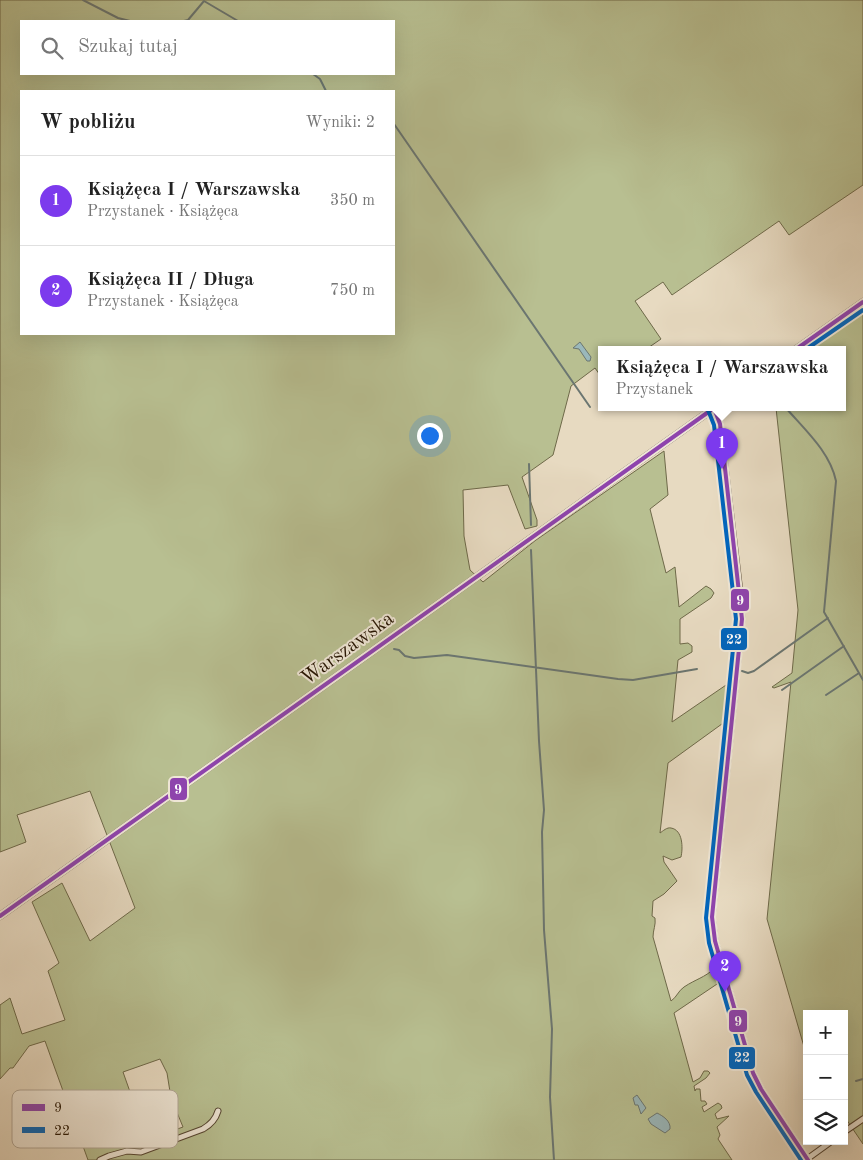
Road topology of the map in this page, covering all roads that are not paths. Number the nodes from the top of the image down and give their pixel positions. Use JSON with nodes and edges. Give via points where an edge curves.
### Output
{"nodes":[{"id":1,"x":863,"y":302,"type":"edge"},
{"id":2,"x":801,"y":346,"type":"edge"},
{"id":3,"x":710,"y":411,"type":"edge"},
{"id":4,"x":715,"y":411,"type":"edge"},
{"id":5,"x":0,"y":916,"type":"edge"},
{"id":6,"x":218,"y":1111,"type":"dead end"},
{"id":7,"x":863,"y":1119,"type":"edge"},
{"id":8,"x":848,"y":1129,"type":"edge"},
{"id":9,"x":178,"y":1138,"type":"edge"},
{"id":10,"x":826,"y":1145,"type":"edge"},
{"id":11,"x":152,"y":1148,"type":"edge"},
{"id":12,"x":807,"y":1159,"type":"edge"},
{"id":13,"x":100,"y":1160,"type":"edge"}],
"edges":[{"from":1,"to":2,"type":"street"},
{"from":3,"to":5,"type":"street","name":"Warszawska"},
{"from":4,"to":12,"type":"street","via":[[720,424],[742,619],[712,917],[715,941],[756,1080]]},
{"from":6,"to":9,"type":"street","via":[[203,1129]]},
{"from":7,"to":8,"type":"street"},
{"from":10,"to":12,"type":"street"},
{"from":11,"to":13,"type":"street","via":[[141,1152],[127,1151]]}]}
